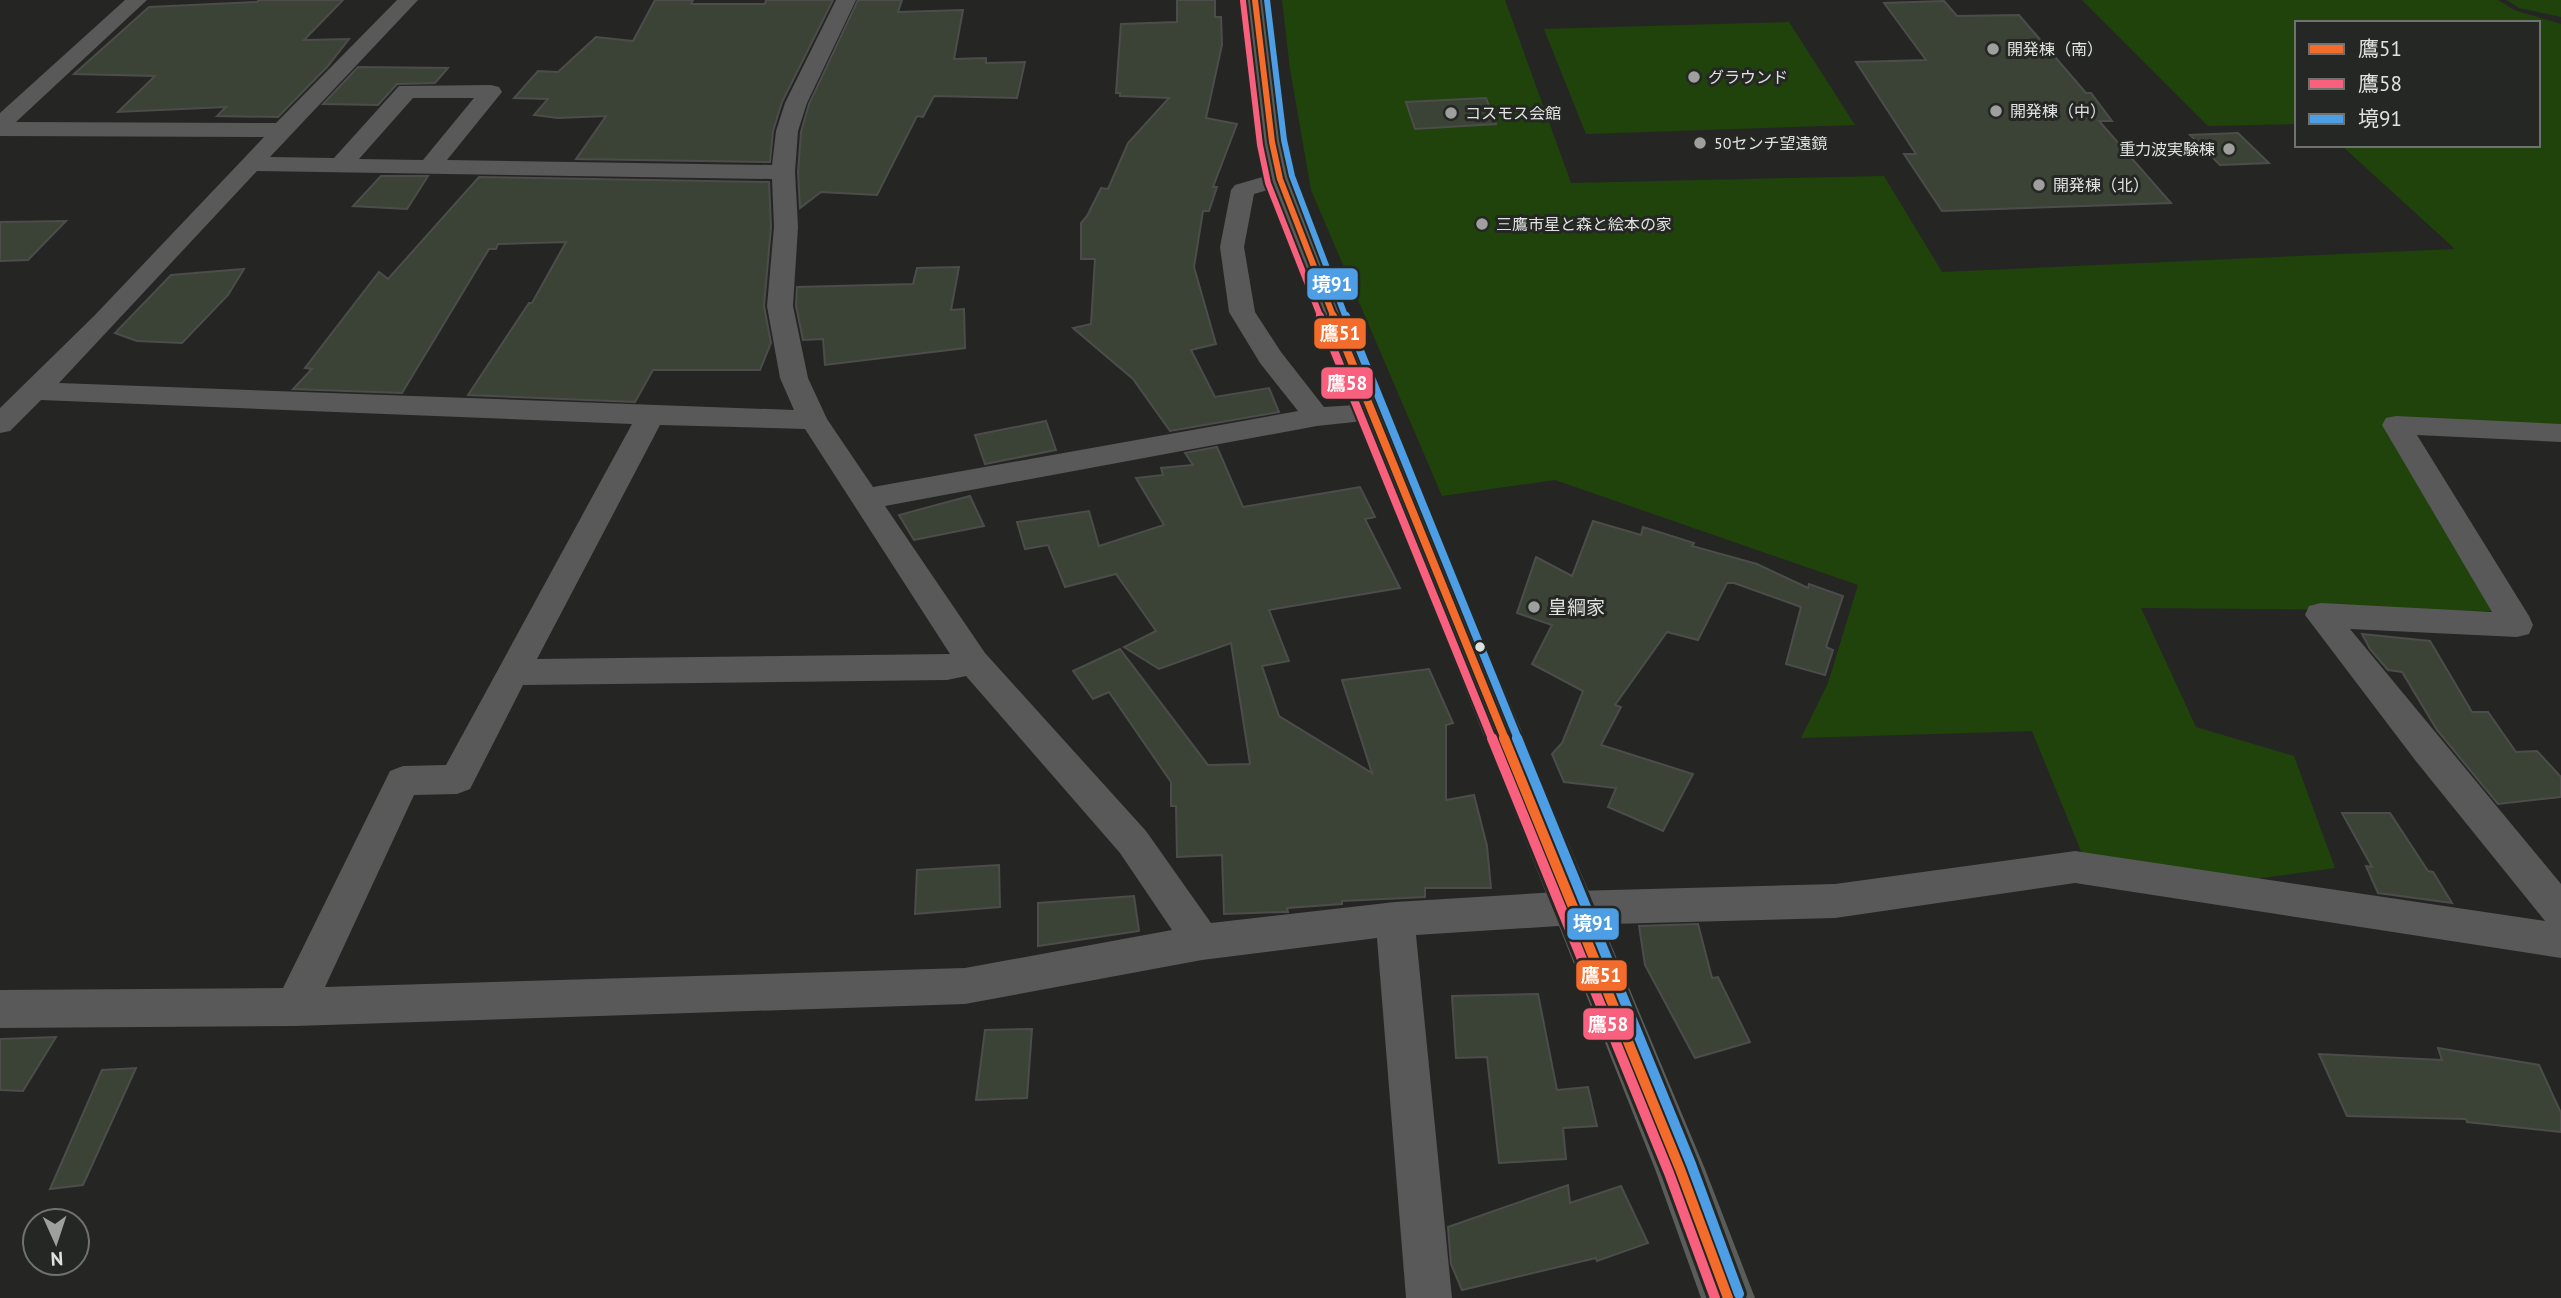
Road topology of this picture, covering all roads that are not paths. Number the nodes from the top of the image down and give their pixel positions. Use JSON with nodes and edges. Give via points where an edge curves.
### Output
{"nodes":[{"id":1,"x":102,"y":0,"type":"edge"},
{"id":2,"x":408,"y":0,"type":"edge"},
{"id":3,"x":846,"y":0,"type":"edge"},
{"id":4,"x":1255,"y":0,"type":"edge"},
{"id":5,"x":136,"y":1,"type":"edge"},
{"id":6,"x":0,"y":127,"type":"edge"},
{"id":7,"x":282,"y":130,"type":"junction"},
{"id":8,"x":252,"y":164,"type":"junction"},
{"id":9,"x":341,"y":165,"type":"junction"},
{"id":10,"x":430,"y":166,"type":"junction"},
{"id":11,"x":783,"y":172,"type":"junction"},
{"id":12,"x":1280,"y":179,"type":"junction"},
{"id":13,"x":35,"y":391,"type":"junction"},
{"id":14,"x":1372,"y":412,"type":"junction"},
{"id":15,"x":651,"y":416,"type":"junction"},
{"id":16,"x":1317,"y":418,"type":"junction"},
{"id":17,"x":813,"y":420,"type":"junction"},
{"id":18,"x":0,"y":424,"type":"edge"},
{"id":19,"x":2561,"y":433,"type":"edge"},
{"id":20,"x":866,"y":499,"type":"junction"},
{"id":21,"x":973,"y":662,"type":"junction"},
{"id":22,"x":513,"y":672,"type":"junction"},
{"id":23,"x":1574,"y":908,"type":"junction"},
{"id":24,"x":2561,"y":912,"type":"edge"},
{"id":25,"x":1395,"y":919,"type":"junction"},
{"id":26,"x":2561,"y":940,"type":"edge"},
{"id":27,"x":1202,"y":942,"type":"junction"},
{"id":28,"x":295,"y":1006,"type":"junction"},
{"id":29,"x":0,"y":1009,"type":"edge"},
{"id":30,"x":1429,"y":1298,"type":"edge"},
{"id":31,"x":1728,"y":1298,"type":"edge"}],
"edges":[{"from":1,"to":5,"type":"street"},
{"from":2,"to":7,"type":"street"},
{"from":3,"to":11,"type":"street","via":[[796,103],[787,131]]},
{"from":4,"to":12,"type":"main road"},
{"from":5,"to":6,"type":"street"},
{"from":6,"to":7,"type":"street"},
{"from":7,"to":8,"type":"street"},
{"from":8,"to":9,"type":"street"},
{"from":8,"to":13,"type":"street"},
{"from":9,"to":10,"type":"street"},
{"from":9,"to":10,"type":"street","via":[[407,91],[491,92]]},
{"from":10,"to":11,"type":"street"},
{"from":11,"to":17,"type":"street","via":[[786,227],[780,306],[794,378]]},
{"from":12,"to":14,"type":"main road"},
{"from":12,"to":16,"type":"street","via":[[1243,190],[1232,247],[1235,272],[1242,312]]},
{"from":13,"to":15,"type":"street"},
{"from":13,"to":18,"type":"street"},
{"from":14,"to":16,"type":"street"},
{"from":14,"to":23,"type":"main road"},
{"from":15,"to":17,"type":"street"},
{"from":15,"to":22,"type":"street"},
{"from":16,"to":20,"type":"street"},
{"from":17,"to":20,"type":"street"},
{"from":19,"to":24,"type":"street","via":[[2396,425],[2517,625],[2321,615]]},
{"from":20,"to":21,"type":"street"},
{"from":21,"to":22,"type":"street","via":[[933,667]]},
{"from":21,"to":27,"type":"street","via":[[1133,842]]},
{"from":22,"to":28,"type":"street","via":[[457,779],[403,781]]},
{"from":23,"to":25,"type":"street"},
{"from":23,"to":26,"type":"street","via":[[1835,901],[2075,867]]},
{"from":23,"to":31,"type":"main road"},
{"from":25,"to":27,"type":"street"},
{"from":25,"to":30,"type":"street"},
{"from":27,"to":28,"type":"street","via":[[965,986]]},
{"from":28,"to":29,"type":"street"}]}
